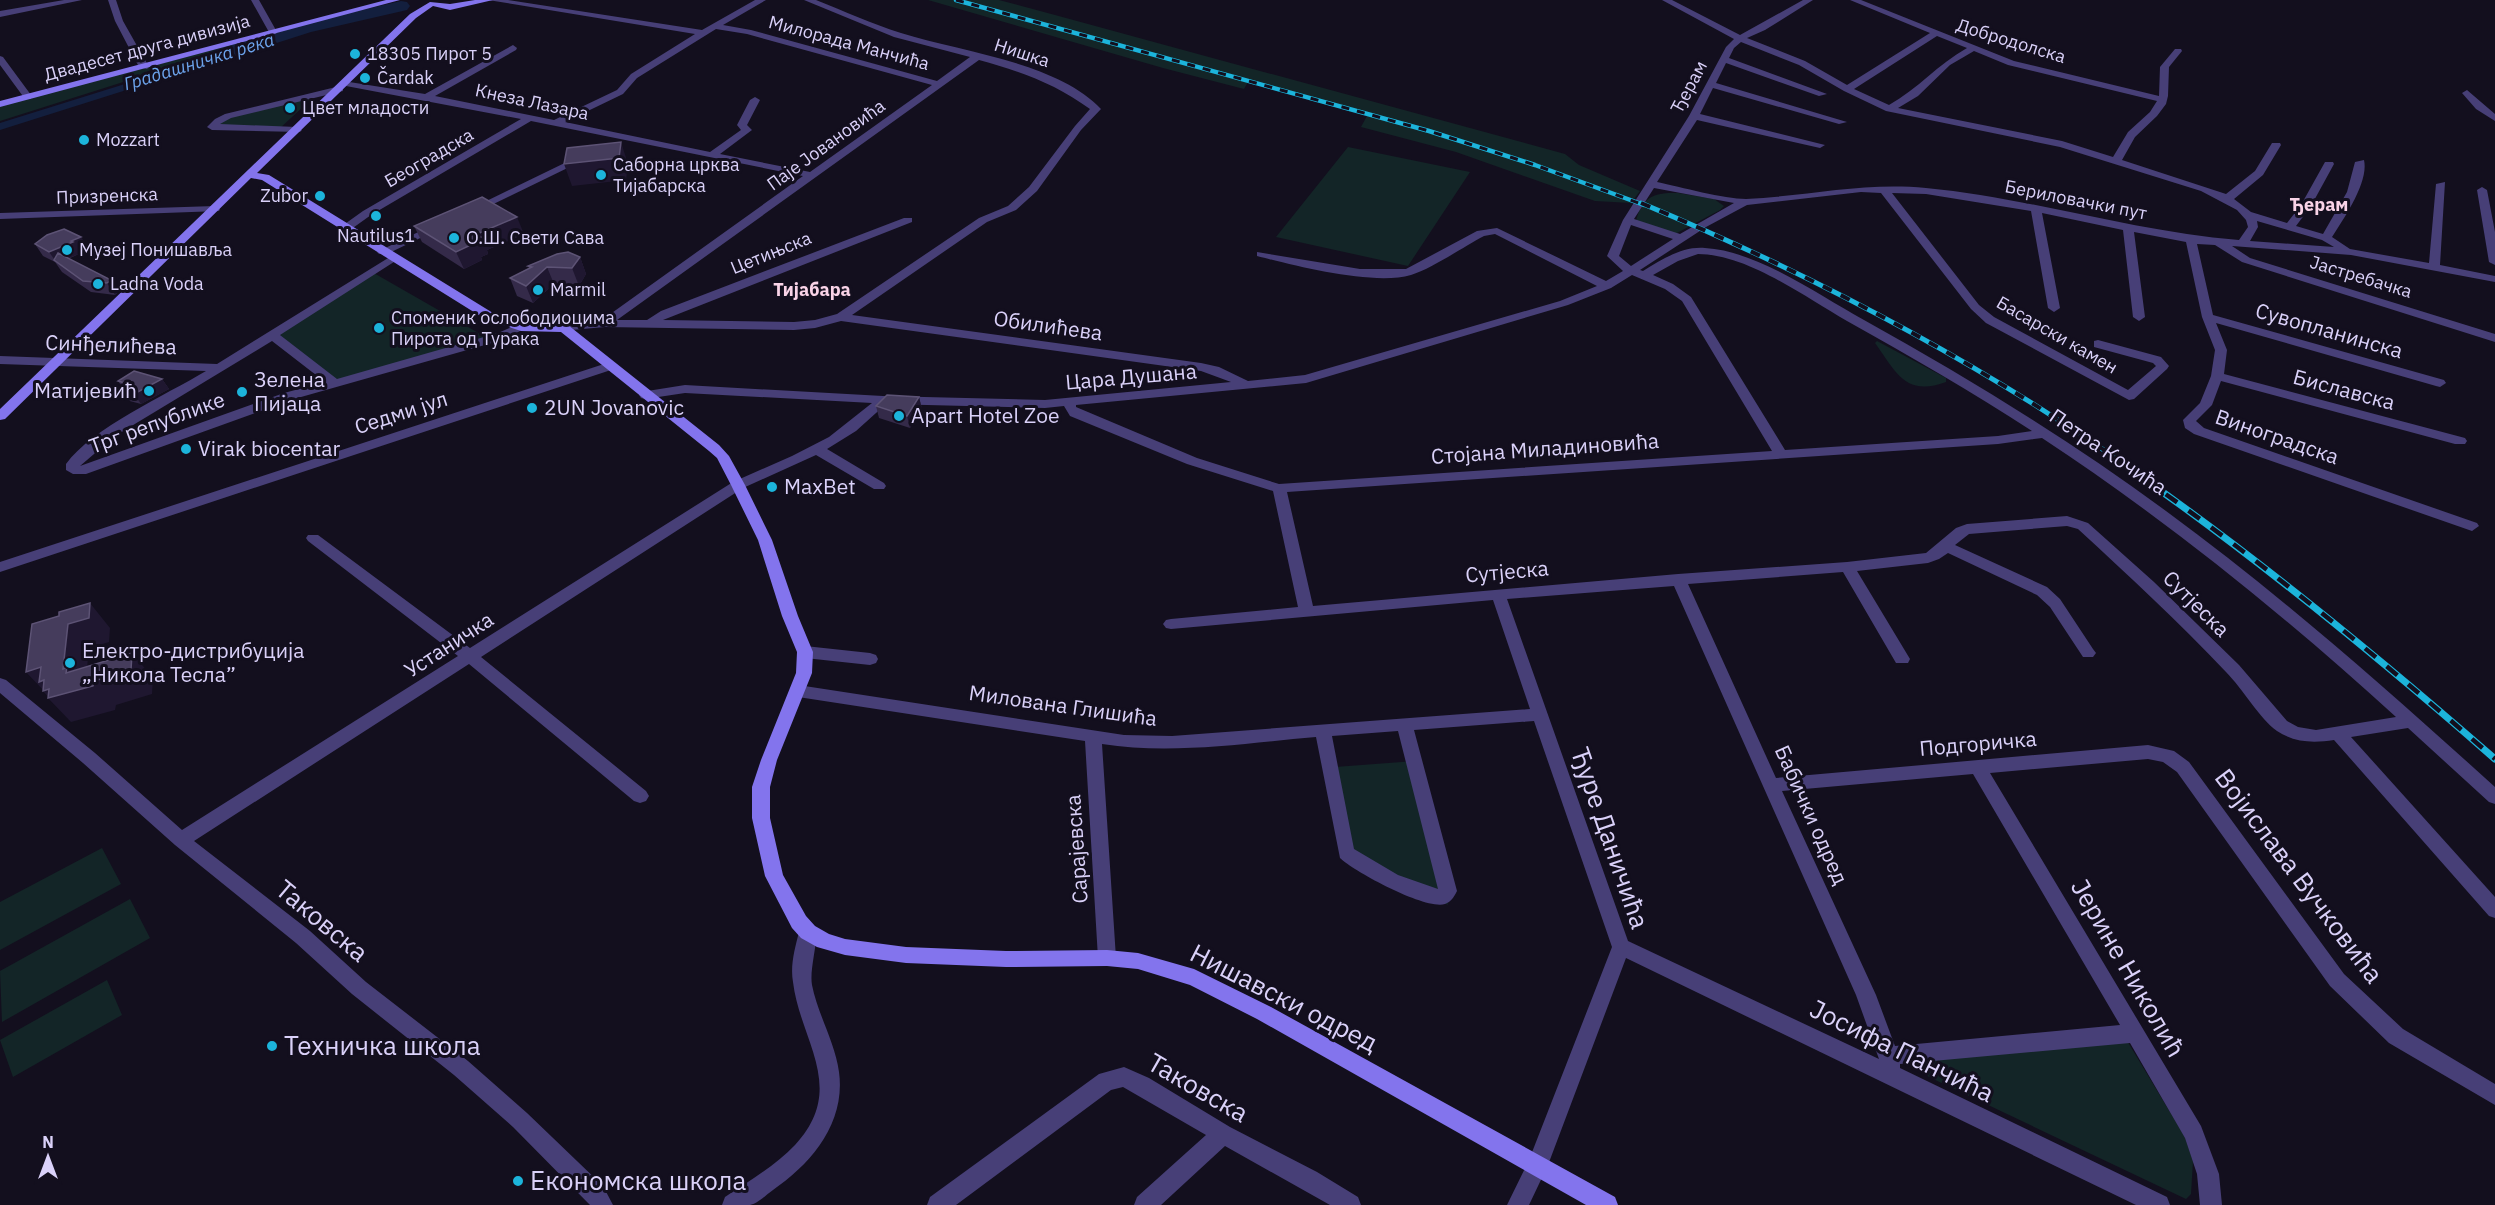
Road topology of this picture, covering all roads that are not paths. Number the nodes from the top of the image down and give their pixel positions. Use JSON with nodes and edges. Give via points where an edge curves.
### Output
{"nodes":[{"id":1,"x":78,"y":0,"type":"edge"},
{"id":2,"x":112,"y":0,"type":"edge"},
{"id":3,"x":255,"y":0,"type":"edge"},
{"id":4,"x":491,"y":0,"type":"edge"},
{"id":5,"x":762,"y":0,"type":"edge"},
{"id":6,"x":808,"y":0,"type":"edge"},
{"id":7,"x":1666,"y":0,"type":"edge"},
{"id":8,"x":1809,"y":0,"type":"edge"},
{"id":9,"x":1854,"y":0,"type":"edge"},
{"id":10,"x":439,"y":3,"type":"edge"},
{"id":11,"x":411,"y":7,"type":"edge"},
{"id":12,"x":0,"y":14,"type":"edge"},
{"id":13,"x":715,"y":26,"type":"junction"},
{"id":14,"x":273,"y":32,"type":"junction"},
{"id":15,"x":704,"y":33,"type":"junction"},
{"id":16,"x":1935,"y":34,"type":"junction"},
{"id":17,"x":1740,"y":38,"type":"junction"},
{"id":18,"x":513,"y":48,"type":"dead end"},
{"id":19,"x":1972,"y":49,"type":"junction"},
{"id":20,"x":2178,"y":51,"type":"dead end"},
{"id":21,"x":978,"y":56,"type":"junction"},
{"id":22,"x":0,"y":59,"type":"edge"},
{"id":23,"x":1723,"y":59,"type":"junction"},
{"id":24,"x":144,"y":66,"type":"junction"},
{"id":25,"x":939,"y":84,"type":"junction"},
{"id":26,"x":1711,"y":85,"type":"junction"},
{"id":27,"x":343,"y":86,"type":"junction"},
{"id":28,"x":1847,"y":89,"type":"junction"},
{"id":29,"x":2467,"y":93,"type":"dead end"},
{"id":30,"x":1822,"y":94,"type":"dead end"},
{"id":31,"x":28,"y":97,"type":"junction"},
{"id":32,"x":426,"y":97,"type":"junction"},
{"id":33,"x":754,"y":100,"type":"dead end"},
{"id":34,"x":2163,"y":100,"type":"junction"},
{"id":35,"x":0,"y":104,"type":"edge"},
{"id":36,"x":1889,"y":109,"type":"junction"},
{"id":37,"x":1694,"y":116,"type":"junction"},
{"id":38,"x":530,"y":118,"type":"junction"},
{"id":39,"x":2495,"y":118,"type":"edge"},
{"id":40,"x":1842,"y":122,"type":"dead end"},
{"id":41,"x":555,"y":123,"type":"junction"},
{"id":42,"x":297,"y":130,"type":"junction"},
{"id":43,"x":627,"y":138,"type":"junction"},
{"id":44,"x":1820,"y":145,"type":"dead end"},
{"id":45,"x":2276,"y":145,"type":"dead end"},
{"id":46,"x":606,"y":148,"type":"edge"},
{"id":47,"x":595,"y":153,"type":"edge"},
{"id":48,"x":712,"y":155,"type":"junction"},
{"id":49,"x":2116,"y":162,"type":"junction"},
{"id":50,"x":2360,"y":162,"type":"dead end"},
{"id":51,"x":2329,"y":164,"type":"dead end"},
{"id":52,"x":250,"y":175,"type":"junction"},
{"id":53,"x":811,"y":176,"type":"junction"},
{"id":54,"x":1649,"y":184,"type":"junction"},
{"id":55,"x":2441,"y":184,"type":"dead end"},
{"id":56,"x":1883,"y":188,"type":"junction"},
{"id":57,"x":2482,"y":190,"type":"dead end"},
{"id":58,"x":2227,"y":199,"type":"junction"},
{"id":59,"x":1744,"y":202,"type":"junction"},
{"id":60,"x":1012,"y":208,"type":"joint"},
{"id":61,"x":215,"y":209,"type":"junction"},
{"id":62,"x":2036,"y":209,"type":"junction"},
{"id":63,"x":466,"y":213,"type":"edge"},
{"id":64,"x":2249,"y":215,"type":"junction"},
{"id":65,"x":0,"y":216,"type":"edge"},
{"id":66,"x":908,"y":220,"type":"dead end"},
{"id":67,"x":1628,"y":220,"type":"junction"},
{"id":68,"x":445,"y":223,"type":"edge"},
{"id":69,"x":2289,"y":227,"type":"junction"},
{"id":70,"x":346,"y":228,"type":"junction"},
{"id":71,"x":2128,"y":229,"type":"junction"},
{"id":72,"x":1681,"y":238,"type":"junction"},
{"id":73,"x":2326,"y":238,"type":"junction"},
{"id":74,"x":2192,"y":240,"type":"junction"},
{"id":75,"x":2243,"y":243,"type":"junction"},
{"id":76,"x":2220,"y":244,"type":"junction"},
{"id":77,"x":2351,"y":252,"type":"junction"},
{"id":78,"x":1262,"y":254,"type":"dead end"},
{"id":79,"x":388,"y":255,"type":"junction"},
{"id":80,"x":2495,"y":262,"type":"edge"},
{"id":81,"x":2434,"y":268,"type":"junction"},
{"id":82,"x":1639,"y":273,"type":"junction"},
{"id":83,"x":2495,"y":279,"type":"edge"},
{"id":84,"x":1606,"y":286,"type":"junction"},
{"id":85,"x":2054,"y":308,"type":"dead end"},
{"id":86,"x":841,"y":317,"type":"junction"},
{"id":87,"x":2139,"y":317,"type":"dead end"},
{"id":88,"x":2208,"y":317,"type":"junction"},
{"id":89,"x":605,"y":323,"type":"junction"},
{"id":90,"x":650,"y":323,"type":"junction"},
{"id":91,"x":521,"y":327,"type":"junction"},
{"id":92,"x":564,"y":328,"type":"junction"},
{"id":93,"x":273,"y":336,"type":"junction"},
{"id":94,"x":2495,"y":338,"type":"edge"},
{"id":95,"x":2098,"y":344,"type":"dead end"},
{"id":96,"x":0,"y":360,"type":"edge"},
{"id":97,"x":56,"y":362,"type":"junction"},
{"id":98,"x":610,"y":366,"type":"junction"},
{"id":99,"x":220,"y":368,"type":"junction"},
{"id":100,"x":2217,"y":376,"type":"junction"},
{"id":101,"x":335,"y":383,"type":"junction"},
{"id":102,"x":2440,"y":383,"type":"dead end"},
{"id":103,"x":1247,"y":385,"type":"junction"},
{"id":104,"x":645,"y":395,"type":"junction"},
{"id":105,"x":883,"y":400,"type":"junction"},
{"id":106,"x":1070,"y":403,"type":"junction"},
{"id":107,"x":0,"y":416,"type":"edge"},
{"id":108,"x":2043,"y":434,"type":"junction"},
{"id":109,"x":2460,"y":441,"type":"dead end"},
{"id":110,"x":818,"y":450,"type":"junction"},
{"id":111,"x":1781,"y":455,"type":"junction"},
{"id":112,"x":738,"y":485,"type":"junction"},
{"id":113,"x":879,"y":486,"type":"dead end"},
{"id":114,"x":1279,"y":488,"type":"junction"},
{"id":115,"x":2472,"y":526,"type":"dead end"},
{"id":116,"x":313,"y":538,"type":"dead end"},
{"id":117,"x":1946,"y":546,"type":"junction"},
{"id":118,"x":0,"y":567,"type":"edge"},
{"id":119,"x":1847,"y":567,"type":"junction"},
{"id":120,"x":1678,"y":579,"type":"junction"},
{"id":121,"x":1498,"y":594,"type":"junction"},
{"id":122,"x":1306,"y":610,"type":"junction"},
{"id":123,"x":1171,"y":624,"type":"dead end"},
{"id":124,"x":805,"y":652,"type":"junction"},
{"id":125,"x":2088,"y":653,"type":"dead end"},
{"id":126,"x":471,"y":656,"type":"junction"},
{"id":127,"x":1902,"y":658,"type":"dead end"},
{"id":128,"x":870,"y":659,"type":"dead end"},
{"id":129,"x":0,"y":684,"type":"edge"},
{"id":130,"x":798,"y":691,"type":"junction"},
{"id":131,"x":1541,"y":714,"type":"junction"},
{"id":132,"x":2412,"y":721,"type":"junction"},
{"id":133,"x":1404,"y":724,"type":"junction"},
{"id":134,"x":1323,"y":730,"type":"junction"},
{"id":135,"x":2339,"y":734,"type":"junction"},
{"id":136,"x":1093,"y":736,"type":"junction"},
{"id":137,"x":1978,"y":767,"type":"junction"},
{"id":138,"x":2183,"y":767,"type":"joint"},
{"id":139,"x":1773,"y":785,"type":"junction"},
{"id":140,"x":640,"y":796,"type":"dead end"},
{"id":141,"x":2495,"y":797,"type":"edge"},
{"id":142,"x":181,"y":840,"type":"junction"},
{"id":143,"x":2495,"y":910,"type":"edge"},
{"id":144,"x":808,"y":932,"type":"junction"},
{"id":145,"x":1621,"y":947,"type":"junction"},
{"id":146,"x":1107,"y":958,"type":"junction"},
{"id":147,"x":2135,"y":1033,"type":"junction"},
{"id":148,"x":1890,"y":1065,"type":"junction"},
{"id":149,"x":2495,"y":1095,"type":"edge"},
{"id":150,"x":1223,"y":1134,"type":"junction"},
{"id":151,"x":1537,"y":1165,"type":"junction"},
{"id":152,"x":602,"y":1205,"type":"edge"},
{"id":153,"x":733,"y":1205,"type":"edge"},
{"id":154,"x":938,"y":1205,"type":"edge"},
{"id":155,"x":1146,"y":1205,"type":"edge"},
{"id":156,"x":1350,"y":1205,"type":"edge"},
{"id":157,"x":1518,"y":1205,"type":"edge"},
{"id":158,"x":1607,"y":1205,"type":"edge"},
{"id":159,"x":2158,"y":1205,"type":"edge"},
{"id":160,"x":2211,"y":1205,"type":"edge"}],
"edges":[{"from":1,"to":12,"type":"street"},
{"from":2,"to":24,"type":"street"},
{"from":3,"to":14,"type":"street"},
{"from":4,"to":10,"type":"street","name":"Двадесет друга дивизија"},
{"from":4,"to":15,"type":"street"},
{"from":5,"to":13,"type":"street"},
{"from":6,"to":21,"type":"street","name":"Нишка","via":[[897,35]]},
{"from":7,"to":17,"type":"street"},
{"from":8,"to":17,"type":"street","name":"Ђерам"},
{"from":9,"to":16,"type":"street","name":"Добродолска"},
{"from":10,"to":11,"type":"street","name":"Двадесет друга дивизија"},
{"from":11,"to":14,"type":"street","name":"Двадесет друга дивизија","via":[[372,6]]},
{"from":11,"to":27,"type":"street"},
{"from":13,"to":15,"type":"street"},
{"from":13,"to":25,"type":"street","name":"Милорада Манчића"},
{"from":14,"to":24,"type":"street","name":"Двадесет друга дивизија"},
{"from":15,"to":41,"type":"street","via":[[634,76],[620,92]]},
{"from":16,"to":19,"type":"street","name":"Добродолска"},
{"from":16,"to":28,"type":"street"},
{"from":17,"to":23,"type":"street","name":"Ђерам"},
{"from":17,"to":28,"type":"street","via":[[1789,57]]},
{"from":18,"to":32,"type":"street"},
{"from":19,"to":34,"type":"street","name":"Добродолска","via":[[2011,63]]},
{"from":19,"to":36,"type":"street","via":[[1947,63],[1915,94]]},
{"from":20,"to":34,"type":"street","via":[[2161,71]]},
{"from":21,"to":25,"type":"street","name":"Паје Јовановића"},
{"from":21,"to":60,"type":"street","name":"Нишка","via":[[1050,79],[1096,109],[1033,189]]},
{"from":22,"to":31,"type":"street"},
{"from":23,"to":26,"type":"street","name":"Ђерам"},
{"from":23,"to":30,"type":"street"},
{"from":24,"to":31,"type":"street","name":"Двадесет друга дивизија"},
{"from":25,"to":53,"type":"street","name":"Паје Јовановића"},
{"from":26,"to":37,"type":"street","name":"Ђерам"},
{"from":26,"to":40,"type":"street"},
{"from":27,"to":32,"type":"street","name":"Кнеза Лазара"},
{"from":27,"to":42,"type":"street"},
{"from":27,"to":42,"type":"street","via":[[228,116],[212,127]]},
{"from":28,"to":36,"type":"street"},
{"from":29,"to":39,"type":"street"},
{"from":31,"to":35,"type":"street","name":"Двадесет друга дивизија"},
{"from":32,"to":38,"type":"street","name":"Кнеза Лазара"},
{"from":33,"to":48,"type":"street","via":[[743,119],[747,130]]},
{"from":34,"to":49,"type":"street","via":[[2156,113],[2132,134]]},
{"from":36,"to":49,"type":"street","via":[[2032,137]]},
{"from":37,"to":44,"type":"street"},
{"from":37,"to":54,"type":"street","name":"Ђерам"},
{"from":38,"to":41,"type":"street","name":"Кнеза Лазара"},
{"from":38,"to":70,"type":"street","name":"Београдска"},
{"from":41,"to":43,"type":"street","name":"Кнеза Лазара"},
{"from":42,"to":52,"type":"street"},
{"from":43,"to":46,"type":"street"},
{"from":43,"to":48,"type":"street","name":"Кнеза Лазара"},
{"from":45,"to":58,"type":"street","via":[[2259,173]]},
{"from":47,"to":63,"type":"street"},
{"from":48,"to":53,"type":"street","name":"Кнеза Лазара"},
{"from":49,"to":58,"type":"street"},
{"from":50,"to":73,"type":"street","via":[[2351,195]]},
{"from":51,"to":69,"type":"street","via":[[2306,206]]},
{"from":52,"to":61,"type":"street"},
{"from":52,"to":70,"type":"street","name":"Трг републике","via":[[265,177]]},
{"from":53,"to":89,"type":"street","name":"Паје Јовановића"},
{"from":54,"to":59,"type":"street","name":"Бериловачки пут"},
{"from":54,"to":67,"type":"street","name":"Ђерам"},
{"from":55,"to":81,"type":"street"},
{"from":56,"to":59,"type":"street","name":"Бериловачки пут"},
{"from":56,"to":62,"type":"street","name":"Бериловачки пут","via":[[1958,195]]},
{"from":56,"to":95,"type":"street","name":"Басарски камен","via":[[1975,307],[1990,320],[2129,396],[2163,366],[2157,360]]},
{"from":57,"to":80,"type":"street"},
{"from":58,"to":64,"type":"street"},
{"from":59,"to":72,"type":"street"},
{"from":60,"to":86,"type":"street","name":"Обилићева","via":[[983,220]]},
{"from":61,"to":65,"type":"street","name":"Призренска"},
{"from":61,"to":97,"type":"street"},
{"from":62,"to":71,"type":"street","name":"Бериловачки пут"},
{"from":62,"to":85,"type":"street"},
{"from":64,"to":69,"type":"street"},
{"from":64,"to":75,"type":"street","via":[[2253,227]]},
{"from":66,"to":90,"type":"street","name":"Цетињска","via":[[664,314]]},
{"from":67,"to":72,"type":"street"},
{"from":67,"to":82,"type":"street","via":[[1613,256]]},
{"from":68,"to":79,"type":"street"},
{"from":69,"to":73,"type":"street"},
{"from":70,"to":79,"type":"street","name":"Трг републике"},
{"from":71,"to":74,"type":"street","name":"Бериловачки пут"},
{"from":71,"to":87,"type":"street"},
{"from":72,"to":82,"type":"street"},
{"from":73,"to":77,"type":"street"},
{"from":74,"to":76,"type":"street","name":"Бериловачки пут"},
{"from":74,"to":88,"type":"street","name":"Виноградска"},
{"from":75,"to":76,"type":"street","name":"Бериловачки пут"},
{"from":75,"to":77,"type":"street","name":"Бериловачки пут"},
{"from":76,"to":94,"type":"street","name":"Јастребачка","via":[[2246,260]]},
{"from":77,"to":81,"type":"street","name":"Бериловачки пут"},
{"from":78,"to":84,"type":"street","via":[[1398,275],[1481,233],[1497,231]]},
{"from":79,"to":91,"type":"street","name":"Трг републике","via":[[489,316]]},
{"from":79,"to":93,"type":"street","name":"Трг републике"},
{"from":81,"to":83,"type":"street","name":"Бериловачки пут"},
{"from":82,"to":84,"type":"street","name":"Цара Душана"},
{"from":82,"to":108,"type":"street","name":"Петра Кочића","via":[[1695,250],[1724,254],[1788,283],[1897,344]]},
{"from":82,"to":111,"type":"street","via":[[1670,285],[1687,299]]},
{"from":84,"to":103,"type":"street","name":"Цара Душана","via":[[1564,303],[1340,370],[1306,379]]},
{"from":86,"to":90,"type":"street","name":"Обилићева","via":[[794,326]]},
{"from":86,"to":103,"type":"street","name":"Обилићева","via":[[1201,367]]},
{"from":88,"to":100,"type":"street","name":"Виноградска","via":[[2221,350]]},
{"from":88,"to":102,"type":"street","name":"Сувопланинска"},
{"from":89,"to":90,"type":"street","name":"Обилићева"},
{"from":89,"to":92,"type":"street","name":"Трг републике"},
{"from":91,"to":92,"type":"street","name":"Трг републике"},
{"from":91,"to":101,"type":"street","name":"Трг републике","via":[[502,336]]},
{"from":92,"to":98,"type":"street"},
{"from":93,"to":99,"type":"street","name":"Трг републике"},
{"from":93,"to":101,"type":"street"},
{"from":96,"to":97,"type":"street","name":"Синђелићева"},
{"from":97,"to":99,"type":"street","name":"Синђелићева"},
{"from":97,"to":107,"type":"street"},
{"from":98,"to":104,"type":"street"},
{"from":98,"to":118,"type":"street","name":"Седми јул"},
{"from":99,"to":101,"type":"street","name":"Трг републике","via":[[94,446],[77,459],[73,470],[86,470]]},
{"from":100,"to":109,"type":"street","name":"Биславска"},
{"from":100,"to":115,"type":"street","name":"Виноградска","via":[[2206,405],[2189,420],[2194,428]]},
{"from":103,"to":106,"type":"street","name":"Цара Душана"},
{"from":104,"to":105,"type":"street","name":"Цара Душана","via":[[685,389]]},
{"from":104,"to":112,"type":"street","via":[[714,448]]},
{"from":105,"to":106,"type":"street","name":"Цара Душана"},
{"from":105,"to":110,"type":"street","name":"Устаничка","via":[[843,435]]},
{"from":106,"to":114,"type":"street","name":"Стојана Миладиновића","via":[[1075,413],[1146,443]]},
{"from":108,"to":111,"type":"street","name":"Стојана Миладиновића"},
{"from":108,"to":132,"type":"street","name":"Петра Кочића","via":[[2200,543]]},
{"from":110,"to":112,"type":"street","name":"Устаничка"},
{"from":110,"to":113,"type":"street"},
{"from":111,"to":114,"type":"street","name":"Стојана Миладиновића"},
{"from":112,"to":124,"type":"street","via":[[765,540]]},
{"from":112,"to":126,"type":"street","name":"Устаничка"},
{"from":114,"to":122,"type":"street"},
{"from":116,"to":126,"type":"street"},
{"from":117,"to":119,"type":"street","name":"Сутјеска","via":[[1928,558]]},
{"from":117,"to":125,"type":"street","via":[[2042,591],[2055,603]]},
{"from":117,"to":135,"type":"street","name":"Сутјеска","via":[[1967,529],[2078,523],[2149,586],[2232,669],[2281,725],[2303,735]]},
{"from":119,"to":120,"type":"street","name":"Сутјеска"},
{"from":119,"to":127,"type":"street"},
{"from":120,"to":121,"type":"street","name":"Сутјеска"},
{"from":120,"to":139,"type":"street","name":"Бабички одред"},
{"from":121,"to":122,"type":"street","name":"Сутјеска"},
{"from":121,"to":131,"type":"street","name":"Ђуре Даничића"},
{"from":122,"to":123,"type":"street","name":"Сутјеска"},
{"from":124,"to":128,"type":"street"},
{"from":124,"to":130,"type":"street"},
{"from":126,"to":140,"type":"street"},
{"from":126,"to":142,"type":"street","name":"Устаничка"},
{"from":129,"to":142,"type":"street","name":"Таковска"},
{"from":130,"to":136,"type":"street","name":"Милована Глишића"},
{"from":130,"to":144,"type":"street","via":[[761,787],[761,818],[774,876]]},
{"from":131,"to":133,"type":"street","name":"Милована Глишића"},
{"from":131,"to":145,"type":"street","name":"Ђуре Даничића"},
{"from":132,"to":135,"type":"street","name":"Сутјеска"},
{"from":132,"to":141,"type":"street","name":"Петра Кочића"},
{"from":133,"to":134,"type":"street","name":"Милована Глишића"},
{"from":133,"to":134,"type":"street","via":[[1448,891],[1442,897],[1436,898],[1384,875],[1346,853]]},
{"from":134,"to":136,"type":"street","name":"Милована Глишића","via":[[1172,742]]},
{"from":135,"to":143,"type":"street"},
{"from":136,"to":146,"type":"street","name":"Сарајевска"},
{"from":137,"to":138,"type":"street","name":"Подгоричка","via":[[2148,752],[2168,756]]},
{"from":137,"to":139,"type":"street","name":"Подгоричка"},
{"from":137,"to":147,"type":"street","name":"Јерине Николић"},
{"from":138,"to":149,"type":"street","name":"Војислава Вучковића","via":[[2337,980],[2396,1036]]},
{"from":139,"to":148,"type":"street","name":"Бабички одред","via":[[1866,995]]},
{"from":142,"to":152,"type":"street","name":"Таковска","via":[[461,1068],[520,1120]]},
{"from":144,"to":146,"type":"street","name":"Нишавски одред","via":[[846,947],[906,955],[1006,960]]},
{"from":144,"to":153,"type":"street","via":[[802,980],[829,1066],[825,1109],[817,1134],[802,1154]]},
{"from":145,"to":148,"type":"street","name":"Јосифа Панчића"},
{"from":145,"to":151,"type":"street","name":"Ђуре Даничића"},
{"from":146,"to":151,"type":"street","name":"Нишавски одред","via":[[1168,968],[1223,991]]},
{"from":147,"to":148,"type":"street","name":"Јосифа Панчића"},
{"from":147,"to":160,"type":"street","name":"Јерине Николић","via":[[2194,1133],[2208,1174]]},
{"from":148,"to":159,"type":"street","name":"Јосифа Панчића"},
{"from":150,"to":154,"type":"street","name":"Таковска","via":[[1143,1085],[1124,1077],[1106,1081]]},
{"from":150,"to":155,"type":"street"},
{"from":150,"to":156,"type":"street","name":"Таковска"},
{"from":151,"to":157,"type":"street"},
{"from":151,"to":158,"type":"street","name":"Нишавски одред"}]}
